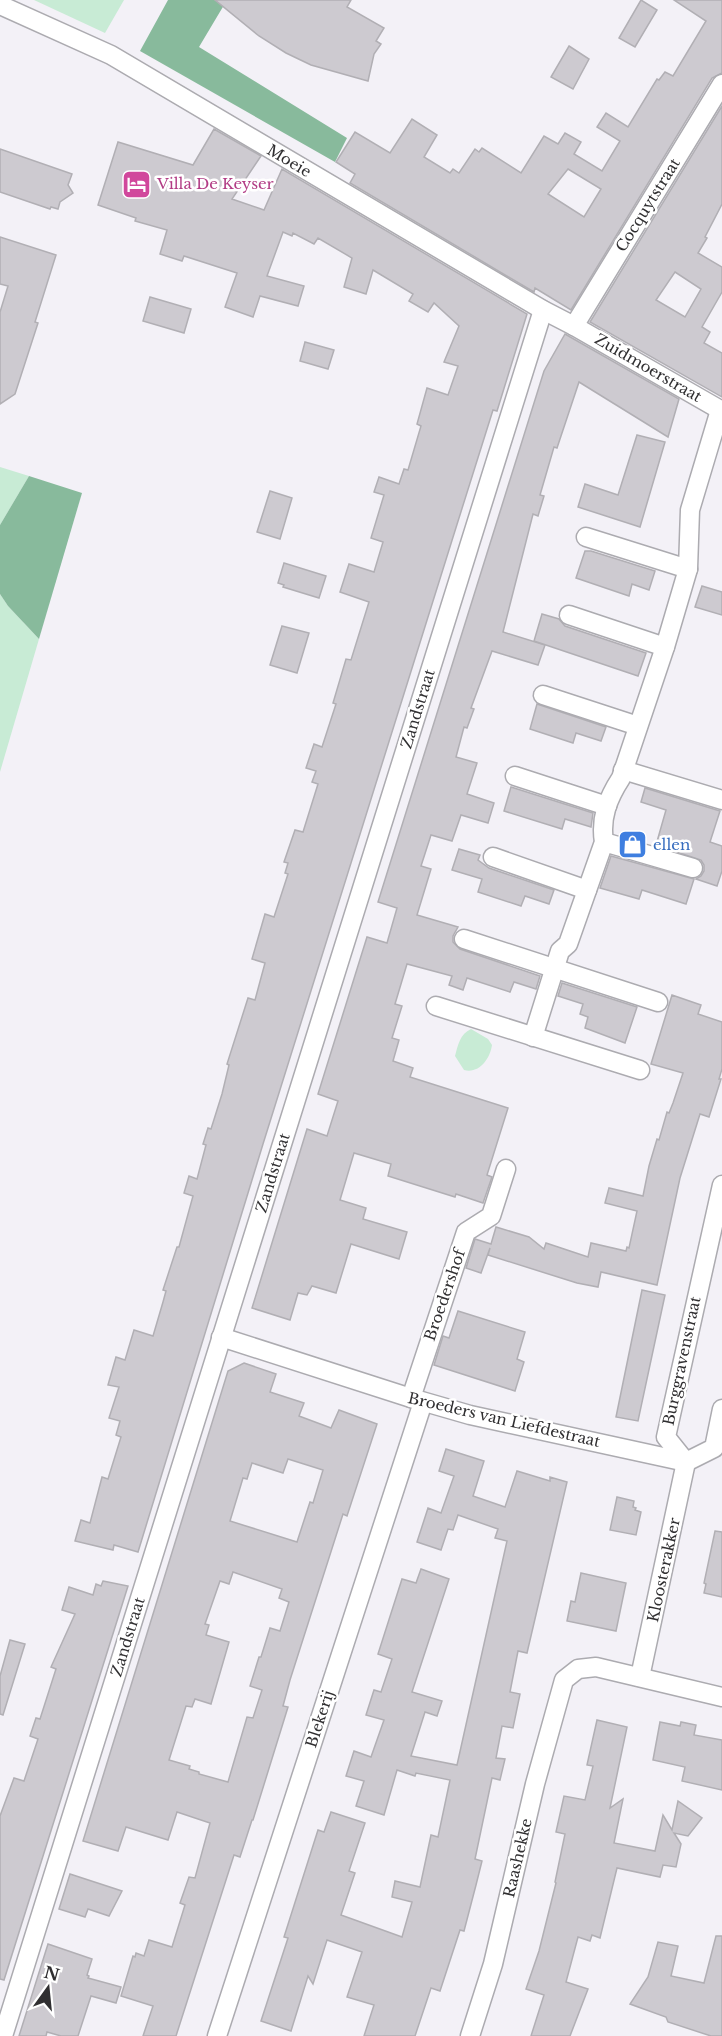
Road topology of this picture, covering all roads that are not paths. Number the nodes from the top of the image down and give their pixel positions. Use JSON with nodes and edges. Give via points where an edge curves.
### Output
{"nodes":[{"id":1,"x":0,"y":5,"type":"edge"},
{"id":2,"x":722,"y":84,"type":"edge"},
{"id":3,"x":543,"y":310,"type":"junction"},
{"id":4,"x":574,"y":326,"type":"junction"},
{"id":5,"x":721,"y":410,"type":"edge"},
{"id":6,"x":586,"y":537,"type":"dead end"},
{"id":7,"x":688,"y":569,"type":"junction"},
{"id":8,"x":569,"y":615,"type":"dead end"},
{"id":9,"x":665,"y":646,"type":"junction"},
{"id":10,"x":543,"y":695,"type":"dead end"},
{"id":11,"x":638,"y":726,"type":"junction"},
{"id":12,"x":623,"y":770,"type":"junction"},
{"id":13,"x":515,"y":776,"type":"dead end"},
{"id":14,"x":722,"y":800,"type":"edge"},
{"id":15,"x":607,"y":806,"type":"junction"},
{"id":16,"x":604,"y":842,"type":"junction"},
{"id":17,"x":493,"y":857,"type":"dead end"},
{"id":18,"x":693,"y":868,"type":"dead end"},
{"id":19,"x":587,"y":890,"type":"junction"},
{"id":20,"x":464,"y":939,"type":"dead end"},
{"id":21,"x":555,"y":968,"type":"junction"},
{"id":22,"x":658,"y":1002,"type":"dead end"},
{"id":23,"x":436,"y":1006,"type":"dead end"},
{"id":24,"x":533,"y":1037,"type":"junction"},
{"id":25,"x":640,"y":1070,"type":"dead end"},
{"id":26,"x":506,"y":1169,"type":"dead end"},
{"id":27,"x":722,"y":1185,"type":"edge"},
{"id":28,"x":221,"y":1337,"type":"junction"},
{"id":29,"x":417,"y":1400,"type":"junction"},
{"id":30,"x":722,"y":1409,"type":"edge"},
{"id":31,"x":686,"y":1462,"type":"junction"},
{"id":32,"x":640,"y":1677,"type":"junction"},
{"id":33,"x":722,"y":1697,"type":"edge"},
{"id":34,"x":3,"y":2036,"type":"edge"},
{"id":35,"x":217,"y":2036,"type":"edge"},
{"id":36,"x":470,"y":2036,"type":"edge"}],
"edges":[{"from":1,"to":3,"type":"street","name":"Moeie","via":[[111,55]]},
{"from":2,"to":4,"type":"street","name":"Cocquytstraat"},
{"from":3,"to":4,"type":"street","name":"Moeie"},
{"from":3,"to":28,"type":"street","name":"Zandstraat"},
{"from":4,"to":5,"type":"street","name":"Zuidmoerstraat"},
{"from":5,"to":7,"type":"street","via":[[690,510]]},
{"from":6,"to":7,"type":"street"},
{"from":7,"to":9,"type":"street"},
{"from":8,"to":9,"type":"street"},
{"from":9,"to":11,"type":"street"},
{"from":10,"to":11,"type":"street"},
{"from":11,"to":12,"type":"street"},
{"from":12,"to":14,"type":"street"},
{"from":12,"to":15,"type":"street"},
{"from":13,"to":15,"type":"street"},
{"from":15,"to":16,"type":"street","via":[[601,825]]},
{"from":16,"to":18,"type":"street"},
{"from":16,"to":19,"type":"street"},
{"from":17,"to":19,"type":"street"},
{"from":19,"to":21,"type":"street"},
{"from":20,"to":21,"type":"street"},
{"from":21,"to":22,"type":"street"},
{"from":21,"to":24,"type":"street"},
{"from":23,"to":24,"type":"street"},
{"from":24,"to":25,"type":"street"},
{"from":26,"to":29,"type":"street","name":"Broedershof","via":[[491,1216],[466,1232]]},
{"from":27,"to":31,"type":"street","name":"Burggravenstraat","via":[[666,1437]]},
{"from":28,"to":29,"type":"street","name":"Broeders van Liefdestraat"},
{"from":28,"to":34,"type":"street","name":"Zandstraat"},
{"from":29,"to":31,"type":"street","name":"Broeders van Liefdestraat"},
{"from":29,"to":35,"type":"street","name":"Blekerij"},
{"from":30,"to":31,"type":"street","via":[[714,1448]]},
{"from":31,"to":32,"type":"street","name":"Kloosterakker"},
{"from":32,"to":33,"type":"street"},
{"from":32,"to":36,"type":"street","name":"Raashekke","via":[[596,1667],[578,1668],[564,1680],[535,1784],[494,1964]]}]}
